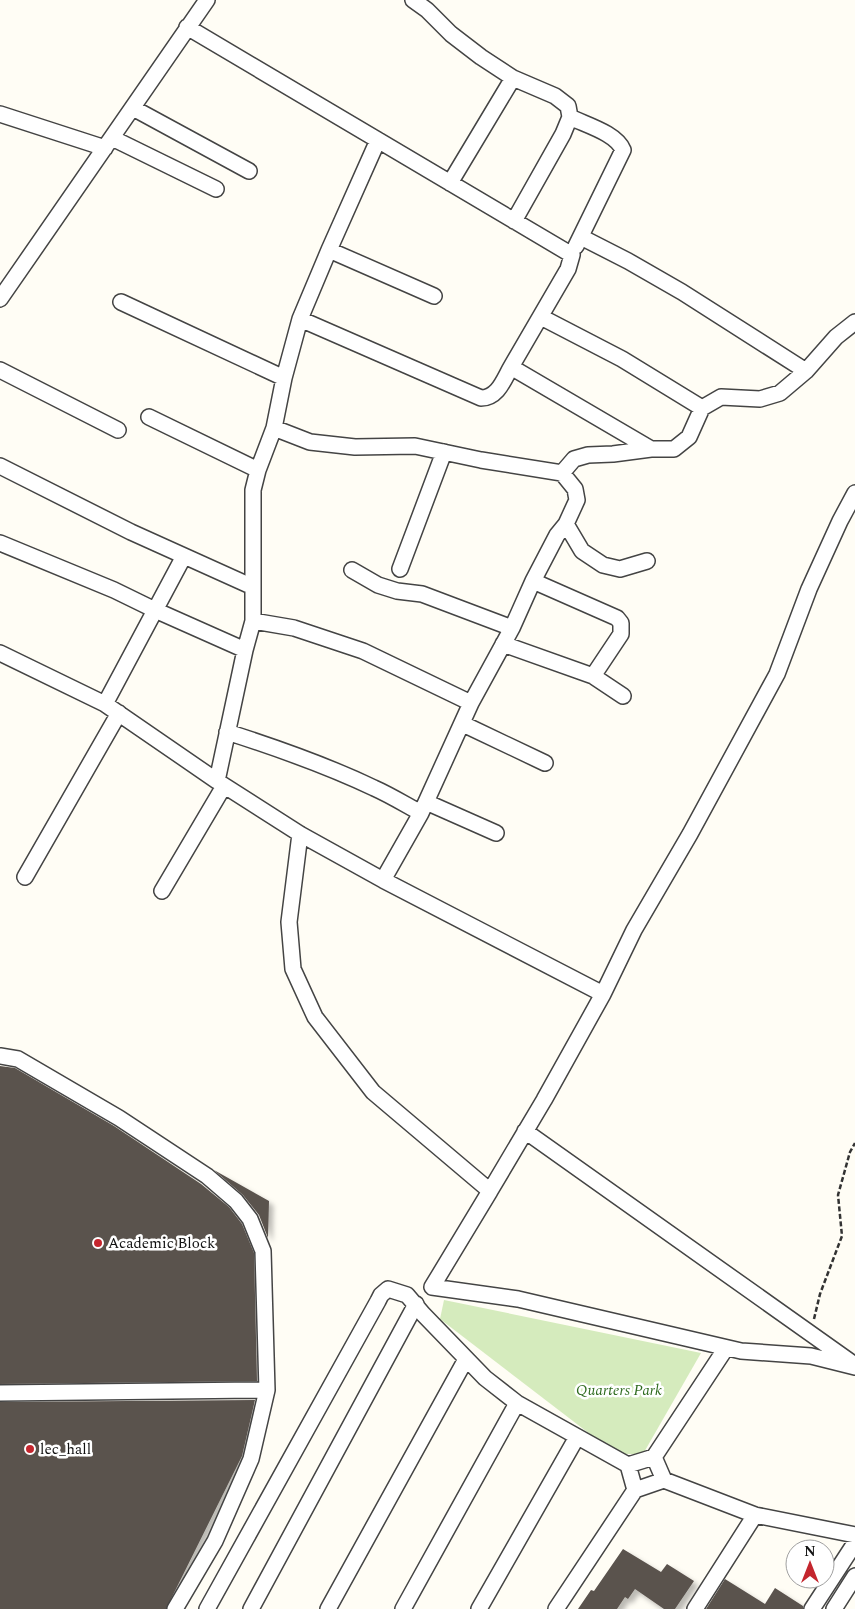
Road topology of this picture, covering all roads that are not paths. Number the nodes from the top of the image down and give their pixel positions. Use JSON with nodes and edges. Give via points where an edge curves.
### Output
{"nodes":[{"id":1,"x":207,"y":0,"type":"edge"},
{"id":2,"x":413,"y":0,"type":"edge"},
{"id":3,"x":187,"y":27,"type":"junction"},
{"id":4,"x":513,"y":78,"type":"junction"},
{"id":5,"x":133,"y":108,"type":"junction"},
{"id":6,"x":0,"y":114,"type":"edge"},
{"id":7,"x":570,"y":117,"type":"junction"},
{"id":8,"x":378,"y":140,"type":"junction"},
{"id":9,"x":109,"y":143,"type":"junction"},
{"id":10,"x":249,"y":171,"type":"dead end"},
{"id":11,"x":450,"y":183,"type":"junction"},
{"id":12,"x":216,"y":189,"type":"dead end"},
{"id":13,"x":514,"y":220,"type":"junction"},
{"id":14,"x":581,"y":237,"type":"junction"},
{"id":15,"x":329,"y":250,"type":"junction"},
{"id":16,"x":572,"y":255,"type":"junction"},
{"id":17,"x":434,"y":296,"type":"dead end"},
{"id":18,"x":0,"y":299,"type":"edge"},
{"id":19,"x":121,"y":302,"type":"dead end"},
{"id":20,"x":541,"y":317,"type":"junction"},
{"id":21,"x":300,"y":319,"type":"junction"},
{"id":22,"x":855,"y":322,"type":"edge"},
{"id":23,"x":511,"y":366,"type":"junction"},
{"id":24,"x":0,"y":370,"type":"edge"},
{"id":25,"x":806,"y":371,"type":"junction"},
{"id":26,"x":284,"y":378,"type":"junction"},
{"id":27,"x":702,"y":408,"type":"junction"},
{"id":28,"x":149,"y":417,"type":"dead end"},
{"id":29,"x":274,"y":428,"type":"junction"},
{"id":30,"x":118,"y":430,"type":"dead end"},
{"id":31,"x":651,"y":449,"type":"junction"},
{"id":32,"x":444,"y":452,"type":"junction"},
{"id":33,"x":0,"y":466,"type":"edge"},
{"id":34,"x":258,"y":470,"type":"junction"},
{"id":35,"x":562,"y":473,"type":"junction"},
{"id":36,"x":855,"y":494,"type":"edge"},
{"id":37,"x":566,"y":524,"type":"junction"},
{"id":38,"x":0,"y":543,"type":"edge"},
{"id":39,"x":184,"y":556,"type":"junction"},
{"id":40,"x":647,"y":561,"type":"dead end"},
{"id":41,"x":400,"y":569,"type":"dead end"},
{"id":42,"x":352,"y":570,"type":"dead end"},
{"id":43,"x":532,"y":581,"type":"junction"},
{"id":44,"x":253,"y":587,"type":"junction"},
{"id":45,"x":154,"y":610,"type":"junction"},
{"id":46,"x":253,"y":621,"type":"junction"},
{"id":47,"x":512,"y":628,"type":"junction"},
{"id":48,"x":503,"y":644,"type":"junction"},
{"id":49,"x":245,"y":650,"type":"junction"},
{"id":50,"x":0,"y":653,"type":"edge"},
{"id":51,"x":592,"y":676,"type":"junction"},
{"id":52,"x":623,"y":696,"type":"dead end"},
{"id":53,"x":471,"y":703,"type":"junction"},
{"id":54,"x":105,"y":704,"type":"junction"},
{"id":55,"x":119,"y":713,"type":"junction"},
{"id":56,"x":463,"y":724,"type":"junction"},
{"id":57,"x":227,"y":732,"type":"junction"},
{"id":58,"x":545,"y":763,"type":"dead end"},
{"id":59,"x":221,"y":784,"type":"junction"},
{"id":60,"x":424,"y":808,"type":"junction"},
{"id":61,"x":496,"y":833,"type":"dead end"},
{"id":62,"x":300,"y":834,"type":"junction"},
{"id":63,"x":25,"y":878,"type":"dead end"},
{"id":64,"x":383,"y":880,"type":"junction"},
{"id":65,"x":162,"y":891,"type":"dead end"},
{"id":66,"x":603,"y":994,"type":"junction"},
{"id":67,"x":0,"y":1056,"type":"edge"},
{"id":68,"x":525,"y":1131,"type":"junction"},
{"id":69,"x":490,"y":1192,"type":"junction"},
{"id":70,"x":432,"y":1287,"type":"junction"},
{"id":71,"x":419,"y":1309,"type":"junction"},
{"id":72,"x":726,"y":1348,"type":"junction"},
{"id":73,"x":466,"y":1359,"type":"junction"},
{"id":74,"x":855,"y":1366,"type":"edge"},
{"id":75,"x":268,"y":1390,"type":"junction"},
{"id":76,"x":0,"y":1393,"type":"edge"},
{"id":77,"x":517,"y":1403,"type":"junction"},
{"id":78,"x":577,"y":1437,"type":"junction"},
{"id":79,"x":654,"y":1457,"type":"junction"},
{"id":80,"x":628,"y":1464,"type":"junction"},
{"id":81,"x":664,"y":1480,"type":"junction"},
{"id":82,"x":635,"y":1490,"type":"junction"},
{"id":83,"x":755,"y":1515,"type":"junction"},
{"id":84,"x":855,"y":1535,"type":"edge"},
{"id":85,"x":855,"y":1543,"type":"edge"},
{"id":86,"x":855,"y":1576,"type":"edge"},
{"id":87,"x":175,"y":1609,"type":"edge"},
{"id":88,"x":207,"y":1609,"type":"edge"},
{"id":89,"x":251,"y":1609,"type":"edge"},
{"id":90,"x":328,"y":1609,"type":"edge"},
{"id":91,"x":404,"y":1609,"type":"edge"},
{"id":92,"x":479,"y":1609,"type":"edge"},
{"id":93,"x":556,"y":1609,"type":"edge"},
{"id":94,"x":695,"y":1609,"type":"edge"},
{"id":95,"x":812,"y":1609,"type":"edge"},
{"id":96,"x":834,"y":1609,"type":"edge"}],
"edges":[{"from":1,"to":3,"type":"street"},
{"from":2,"to":4,"type":"street","via":[[451,34]]},
{"from":3,"to":5,"type":"street"},
{"from":3,"to":8,"type":"street"},
{"from":4,"to":7,"type":"street","via":[[555,96],[568,106]]},
{"from":4,"to":11,"type":"street"},
{"from":5,"to":9,"type":"street"},
{"from":5,"to":10,"type":"street"},
{"from":6,"to":9,"type":"street"},
{"from":7,"to":13,"type":"street"},
{"from":7,"to":14,"type":"street","via":[[614,138],[623,150]]},
{"from":8,"to":11,"type":"street"},
{"from":8,"to":15,"type":"street"},
{"from":9,"to":12,"type":"street"},
{"from":9,"to":18,"type":"street"},
{"from":11,"to":13,"type":"street"},
{"from":13,"to":16,"type":"street"},
{"from":14,"to":16,"type":"street"},
{"from":14,"to":25,"type":"street","via":[[682,292]]},
{"from":15,"to":17,"type":"street"},
{"from":15,"to":21,"type":"street"},
{"from":16,"to":20,"type":"street","via":[[568,270]]},
{"from":19,"to":26,"type":"street"},
{"from":20,"to":23,"type":"street"},
{"from":20,"to":27,"type":"street","via":[[622,359]]},
{"from":21,"to":23,"type":"street","via":[[481,398],[497,392]]},
{"from":21,"to":26,"type":"street"},
{"from":22,"to":25,"type":"street","via":[[836,337]]},
{"from":23,"to":31,"type":"street"},
{"from":24,"to":30,"type":"street"},
{"from":25,"to":27,"type":"street","via":[[780,393],[760,399],[721,398]]},
{"from":26,"to":29,"type":"street"},
{"from":27,"to":31,"type":"street","via":[[689,437],[674,449]]},
{"from":28,"to":34,"type":"street"},
{"from":29,"to":32,"type":"street","via":[[310,442],[355,447],[415,446]]},
{"from":29,"to":34,"type":"street"},
{"from":31,"to":35,"type":"street","via":[[588,454],[574,459]]},
{"from":32,"to":35,"type":"street"},
{"from":32,"to":41,"type":"street"},
{"from":33,"to":39,"type":"street"},
{"from":34,"to":44,"type":"street","via":[[253,490]]},
{"from":35,"to":37,"type":"street","via":[[575,489],[577,500]]},
{"from":36,"to":66,"type":"street","via":[[809,589],[777,674],[634,930]]},
{"from":37,"to":40,"type":"street","via":[[582,551],[603,565],[620,569]]},
{"from":37,"to":43,"type":"street"},
{"from":38,"to":45,"type":"street"},
{"from":39,"to":44,"type":"street"},
{"from":39,"to":45,"type":"street"},
{"from":42,"to":47,"type":"street","via":[[378,585],[422,594]]},
{"from":43,"to":47,"type":"street"},
{"from":43,"to":51,"type":"street","via":[[617,618],[621,623],[621,634]]},
{"from":44,"to":46,"type":"street"},
{"from":45,"to":49,"type":"street"},
{"from":45,"to":54,"type":"street"},
{"from":46,"to":49,"type":"street"},
{"from":46,"to":53,"type":"street","via":[[294,628],[363,651]]},
{"from":47,"to":48,"type":"street"},
{"from":48,"to":51,"type":"street"},
{"from":48,"to":53,"type":"street"},
{"from":49,"to":57,"type":"street"},
{"from":50,"to":54,"type":"street"},
{"from":51,"to":52,"type":"street"},
{"from":53,"to":56,"type":"street"},
{"from":54,"to":55,"type":"street"},
{"from":55,"to":59,"type":"street"},
{"from":55,"to":63,"type":"street"},
{"from":56,"to":58,"type":"street"},
{"from":56,"to":60,"type":"street"},
{"from":57,"to":59,"type":"street"},
{"from":57,"to":60,"type":"street","via":[[321,765]]},
{"from":59,"to":62,"type":"street"},
{"from":59,"to":65,"type":"street"},
{"from":60,"to":61,"type":"street"},
{"from":60,"to":64,"type":"street"},
{"from":62,"to":64,"type":"street"},
{"from":62,"to":69,"type":"street","via":[[289,922],[293,969],[315,1017],[372,1092]]},
{"from":64,"to":66,"type":"street"},
{"from":66,"to":68,"type":"street"},
{"from":67,"to":75,"type":"street","via":[[18,1059],[119,1118],[206,1176],[250,1219],[263,1251]]},
{"from":68,"to":69,"type":"street"},
{"from":68,"to":74,"type":"street"},
{"from":69,"to":70,"type":"street"},
{"from":70,"to":71,"type":"street"},
{"from":70,"to":72,"type":"street","via":[[518,1299]]},
{"from":71,"to":73,"type":"street"},
{"from":71,"to":88,"type":"street","via":[[407,1295],[388,1289],[381,1295]]},
{"from":71,"to":89,"type":"street"},
{"from":72,"to":74,"type":"street","via":[[811,1356]]},
{"from":72,"to":79,"type":"street"},
{"from":73,"to":77,"type":"street"},
{"from":73,"to":90,"type":"street"},
{"from":75,"to":76,"type":"street"},
{"from":75,"to":87,"type":"street","via":[[251,1459],[215,1541]]},
{"from":77,"to":78,"type":"street"},
{"from":77,"to":91,"type":"street"},
{"from":78,"to":80,"type":"street"},
{"from":78,"to":92,"type":"street"},
{"from":79,"to":80,"type":"street"},
{"from":79,"to":81,"type":"street"},
{"from":80,"to":82,"type":"street"},
{"from":81,"to":82,"type":"street"},
{"from":81,"to":83,"type":"street"},
{"from":82,"to":93,"type":"street"},
{"from":83,"to":84,"type":"street"},
{"from":83,"to":94,"type":"street"},
{"from":85,"to":95,"type":"street"},
{"from":86,"to":96,"type":"street"}]}
